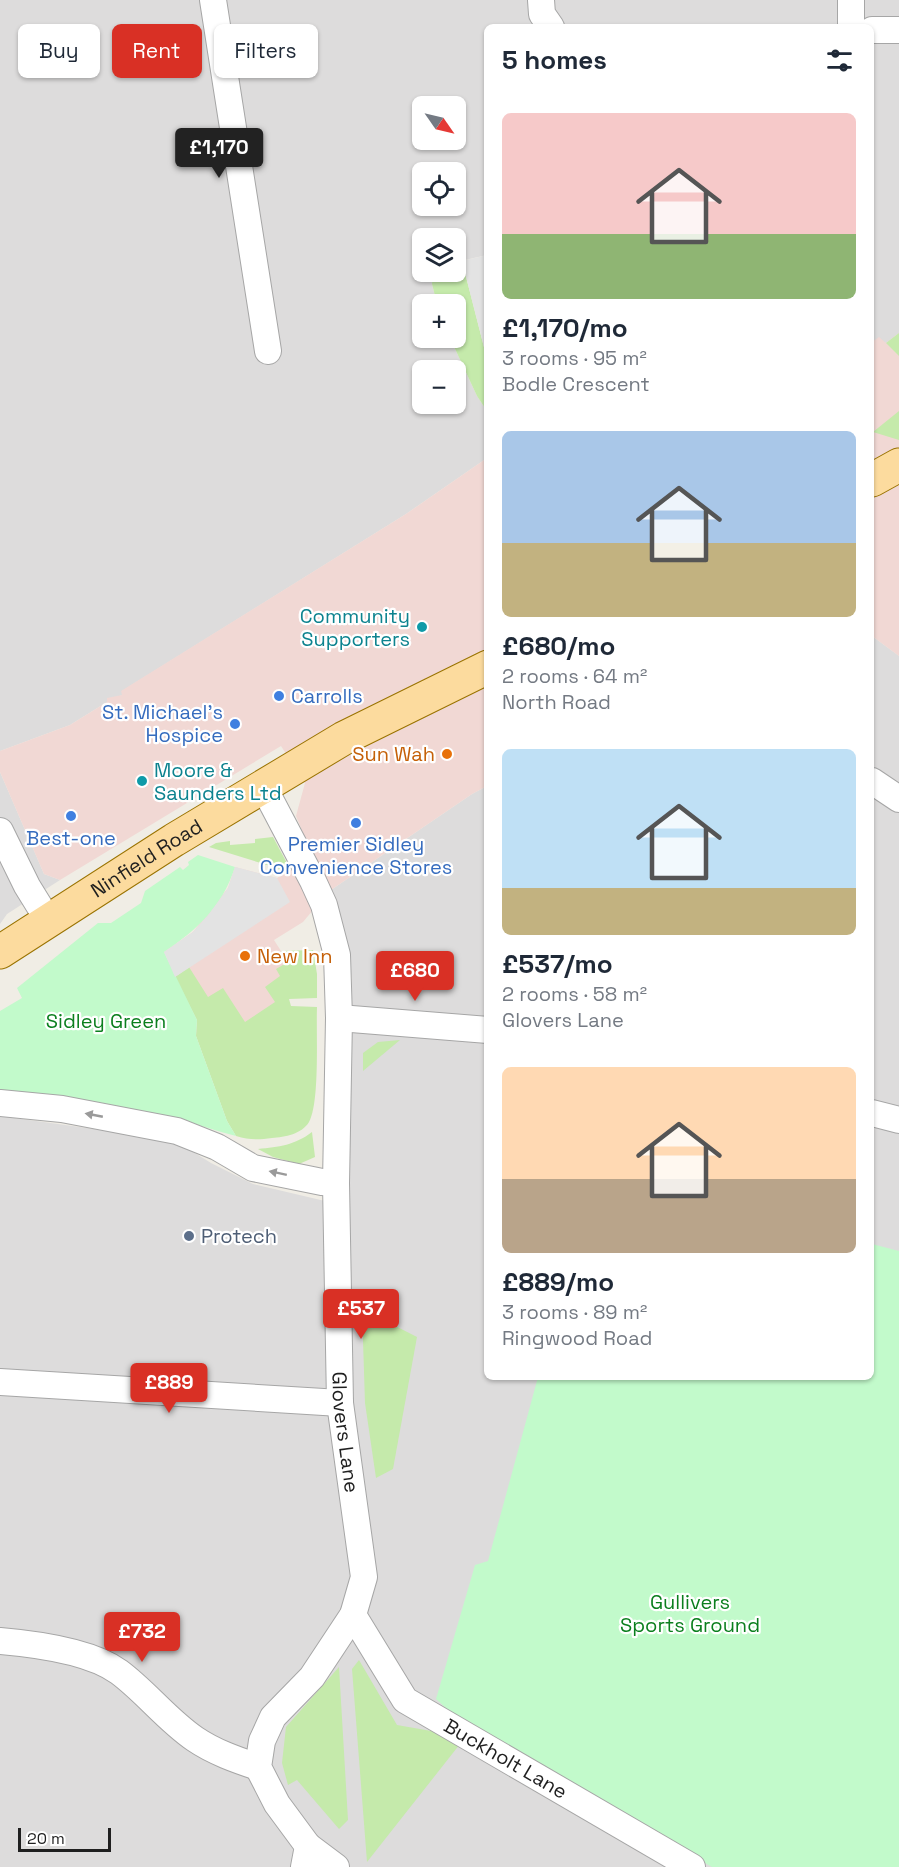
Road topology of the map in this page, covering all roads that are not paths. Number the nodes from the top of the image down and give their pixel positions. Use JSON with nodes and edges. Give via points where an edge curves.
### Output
{"nodes":[{"id":1,"x":213,"y":0,"type":"edge"},
{"id":2,"x":541,"y":0,"type":"edge"},
{"id":3,"x":851,"y":0,"type":"edge"},
{"id":4,"x":549,"y":24,"type":"edge"},
{"id":5,"x":851,"y":24,"type":"edge"},
{"id":6,"x":874,"y":30,"type":"edge"},
{"id":7,"x":899,"y":30,"type":"edge"},
{"id":8,"x":268,"y":351,"type":"dead end"},
{"id":9,"x":899,"y":465,"type":"edge"},
{"id":10,"x":874,"y":479,"type":"edge"},
{"id":11,"x":484,"y":669,"type":"edge"},
{"id":12,"x":874,"y":782,"type":"edge"},
{"id":13,"x":263,"y":786,"type":"junction"},
{"id":14,"x":899,"y":800,"type":"edge"},
{"id":15,"x":0,"y":831,"type":"edge"},
{"id":16,"x":48,"y":920,"type":"junction"},
{"id":17,"x":0,"y":952,"type":"edge"},
{"id":18,"x":339,"y":1018,"type":"junction"},
{"id":19,"x":484,"y":1030,"type":"edge"},
{"id":20,"x":0,"y":1103,"type":"edge"},
{"id":21,"x":874,"y":1114,"type":"edge"},
{"id":22,"x":899,"y":1120,"type":"edge"},
{"id":23,"x":336,"y":1183,"type":"junction"},
{"id":24,"x":0,"y":1382,"type":"edge"},
{"id":25,"x":340,"y":1403,"type":"junction"},
{"id":26,"x":353,"y":1615,"type":"junction"},
{"id":27,"x":0,"y":1641,"type":"edge"},
{"id":28,"x":258,"y":1767,"type":"junction"},
{"id":29,"x":306,"y":1857,"type":"edge"},
{"id":30,"x":336,"y":1867,"type":"edge"},
{"id":31,"x":692,"y":1867,"type":"edge"}],
"edges":[{"from":1,"to":8,"type":"street"},
{"from":2,"to":4,"type":"street","via":[[542,14]]},
{"from":3,"to":5,"type":"street"},
{"from":6,"to":7,"type":"street"},
{"from":9,"to":10,"type":"main road"},
{"from":11,"to":13,"type":"main road","name":"Ninfield Road","via":[[344,738]]},
{"from":12,"to":14,"type":"street"},
{"from":13,"to":16,"type":"main road","name":"Ninfield Road"},
{"from":13,"to":18,"type":"street","name":"Glovers Lane","via":[[324,905],[337,955]]},
{"from":15,"to":16,"type":"street"},
{"from":16,"to":17,"type":"main road","name":"Ninfield Road"},
{"from":18,"to":19,"type":"street"},
{"from":18,"to":23,"type":"street","name":"Glovers Lane"},
{"from":23,"to":20,"type":"street","one_way":true,"via":[[253,1168],[217,1147],[177,1131],[62,1109]]},
{"from":21,"to":22,"type":"street"},
{"from":23,"to":25,"type":"street","name":"Glovers Lane"},
{"from":24,"to":25,"type":"street"},
{"from":25,"to":26,"type":"street","name":"Glovers Lane","via":[[364,1577]]},
{"from":26,"to":28,"type":"street","name":"Glovers Lane","via":[[312,1677],[273,1717],[262,1741]]},
{"from":26,"to":31,"type":"street","name":"Buckholt Lane","via":[[405,1700]]},
{"from":27,"to":28,"type":"street","via":[[51,1646],[118,1671],[195,1739]]},
{"from":28,"to":29,"type":"street"},
{"from":29,"to":30,"type":"street"}]}
